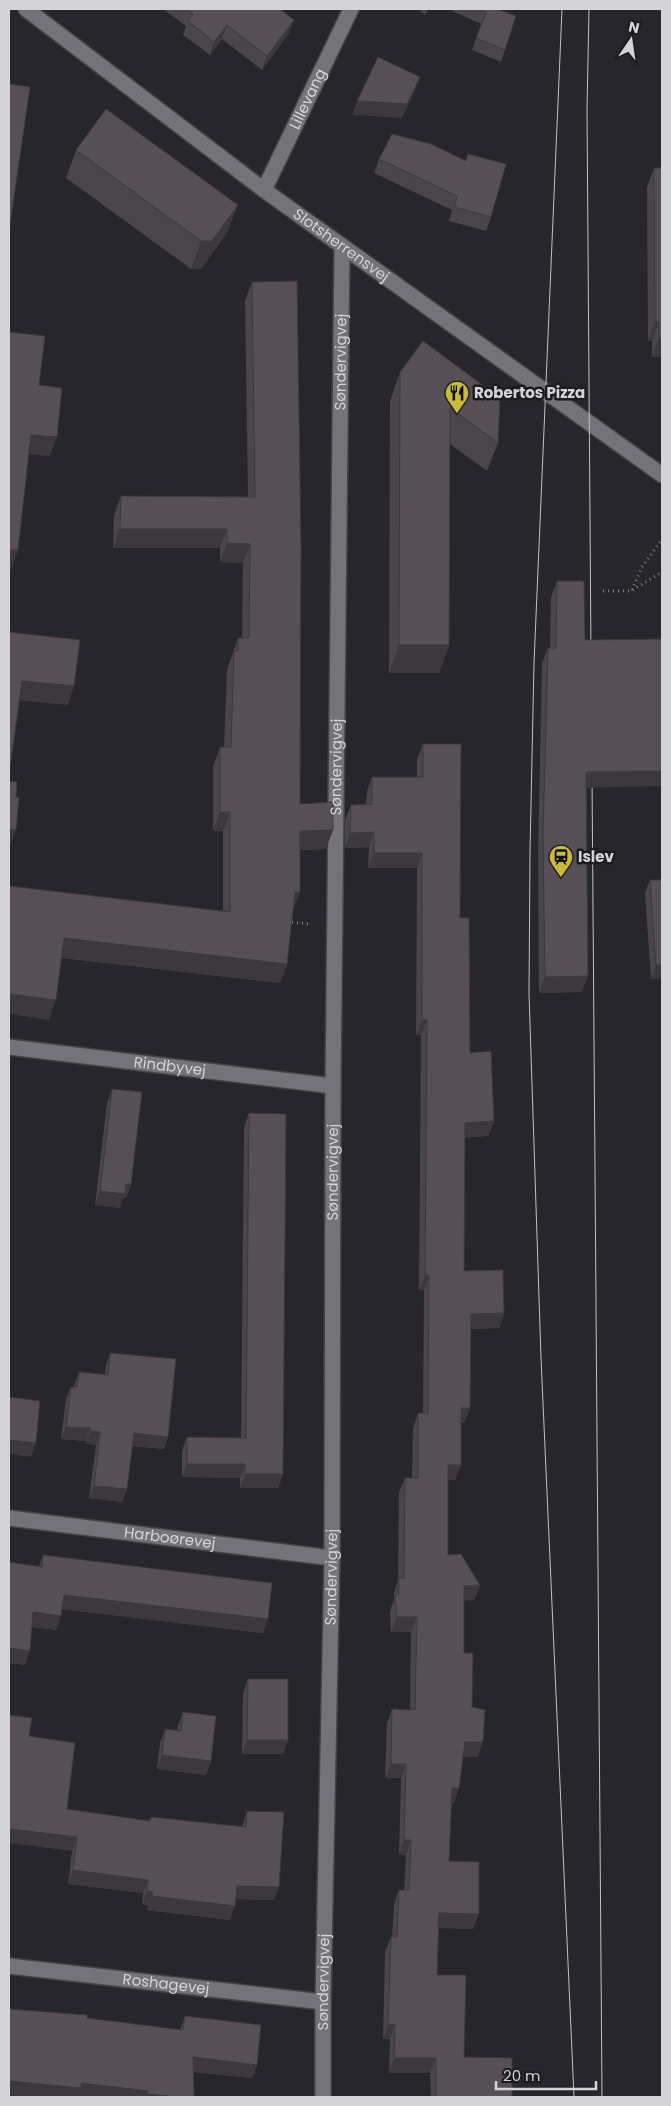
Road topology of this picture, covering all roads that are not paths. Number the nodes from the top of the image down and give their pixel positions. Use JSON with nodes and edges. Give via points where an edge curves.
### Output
{"nodes":[{"id":1,"x":26,"y":9,"type":"edge"},
{"id":2,"x":352,"y":9,"type":"edge"},
{"id":3,"x":264,"y":190,"type":"junction"},
{"id":4,"x":342,"y":246,"type":"junction"},
{"id":5,"x":662,"y":475,"type":"edge"},
{"id":6,"x":9,"y":1046,"type":"edge"},
{"id":7,"x":333,"y":1086,"type":"junction"},
{"id":8,"x":9,"y":1518,"type":"edge"},
{"id":9,"x":332,"y":1558,"type":"junction"},
{"id":10,"x":9,"y":1966,"type":"edge"},
{"id":11,"x":323,"y":2002,"type":"junction"},
{"id":12,"x":324,"y":2097,"type":"edge"}],
"edges":[{"from":1,"to":3,"type":"street","name":"Slotsherrensvej"},
{"from":2,"to":3,"type":"street","name":"Lillevang"},
{"from":3,"to":4,"type":"street","name":"Slotsherrensvej"},
{"from":4,"to":5,"type":"street","name":"Slotsherrensvej"},
{"from":4,"to":7,"type":"street","name":"Søndervigvej"},
{"from":6,"to":7,"type":"street","name":"Rindbyvej"},
{"from":7,"to":9,"type":"street","name":"Søndervigvej"},
{"from":8,"to":9,"type":"street","name":"Harboørevej"},
{"from":9,"to":11,"type":"street","name":"Søndervigvej"},
{"from":10,"to":11,"type":"street","name":"Roshagevej"},
{"from":11,"to":12,"type":"street","name":"Søndervigvej"}]}
